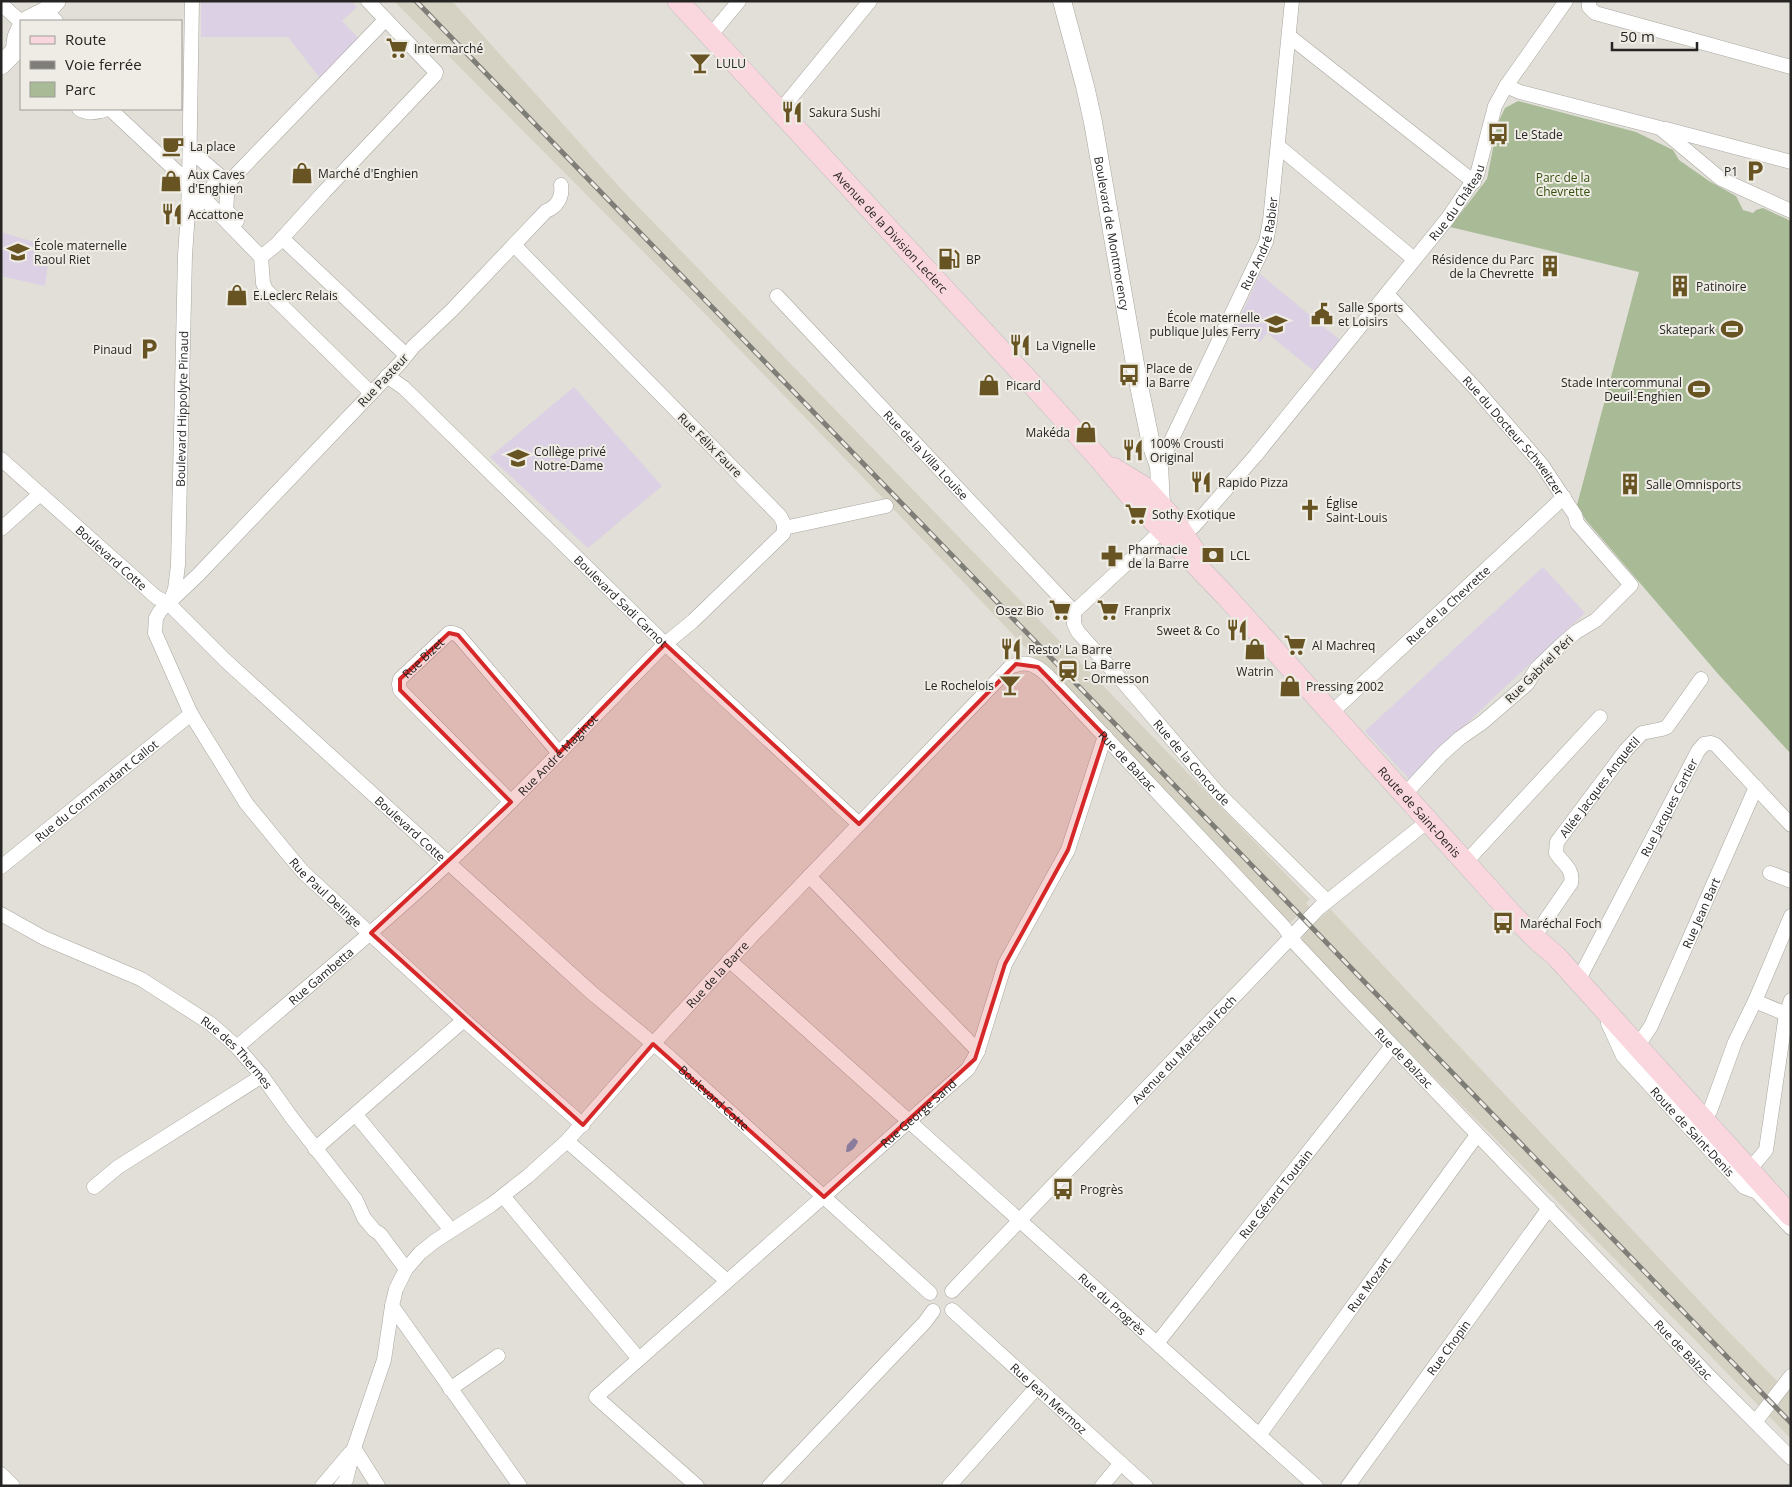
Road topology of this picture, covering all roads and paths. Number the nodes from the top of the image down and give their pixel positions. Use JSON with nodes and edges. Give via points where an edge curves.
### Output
{"nodes":[{"id":1,"x":192,"y":1,"type":"edge"},
{"id":2,"x":368,"y":1,"type":"edge"},
{"id":3,"x":678,"y":1,"type":"edge"},
{"id":4,"x":739,"y":1,"type":"edge"},
{"id":5,"x":870,"y":1,"type":"edge"},
{"id":6,"x":1062,"y":1,"type":"edge"},
{"id":7,"x":1292,"y":1,"type":"edge"},
{"id":8,"x":1566,"y":1,"type":"edge"},
{"id":9,"x":1570,"y":1,"type":"edge"},
{"id":10,"x":1589,"y":1,"type":"edge"},
{"id":11,"x":1,"y":4,"type":"edge"},
{"id":12,"x":52,"y":11,"type":"edge"},
{"id":13,"x":29,"y":20,"type":"edge"},
{"id":14,"x":385,"y":20,"type":"junction"},
{"id":15,"x":20,"y":21,"type":"edge"},
{"id":16,"x":20,"y":30,"type":"edge"},
{"id":17,"x":710,"y":36,"type":"junction"},
{"id":18,"x":1289,"y":36,"type":"junction"},
{"id":19,"x":18,"y":53,"type":"edge"},
{"id":20,"x":1,"y":65,"type":"edge"},
{"id":21,"x":1791,"y":66,"type":"edge"},
{"id":22,"x":1506,"y":86,"type":"junction"},
{"id":23,"x":82,"y":110,"type":"edge"},
{"id":24,"x":105,"y":110,"type":"edge"},
{"id":25,"x":110,"y":110,"type":"edge"},
{"id":26,"x":780,"y":111,"type":"junction"},
{"id":27,"x":1660,"y":128,"type":"junction"},
{"id":28,"x":1278,"y":146,"type":"junction"},
{"id":29,"x":190,"y":153,"type":"junction"},
{"id":30,"x":1791,"y":162,"type":"edge"},
{"id":31,"x":168,"y":164,"type":"junction"},
{"id":32,"x":224,"y":179,"type":"junction"},
{"id":33,"x":1474,"y":182,"type":"junction"},
{"id":34,"x":189,"y":184,"type":"junction"},
{"id":35,"x":561,"y":185,"type":"dead end"},
{"id":36,"x":205,"y":200,"type":"junction"},
{"id":37,"x":1791,"y":211,"type":"edge"},
{"id":38,"x":188,"y":212,"type":"junction"},
{"id":39,"x":223,"y":213,"type":"junction"},
{"id":40,"x":282,"y":238,"type":"junction"},
{"id":41,"x":514,"y":245,"type":"junction"},
{"id":42,"x":265,"y":254,"type":"junction"},
{"id":43,"x":1414,"y":258,"type":"junction"},
{"id":44,"x":1387,"y":294,"type":"junction"},
{"id":45,"x":777,"y":296,"type":"dead end"},
{"id":46,"x":406,"y":355,"type":"junction"},
{"id":47,"x":387,"y":376,"type":"junction"},
{"id":48,"x":371,"y":393,"type":"junction"},
{"id":49,"x":1,"y":459,"type":"edge"},
{"id":50,"x":1147,"y":480,"type":"junction"},
{"id":51,"x":40,"y":494,"type":"junction"},
{"id":52,"x":1564,"y":497,"type":"junction"},
{"id":53,"x":886,"y":506,"type":"dead end"},
{"id":54,"x":1170,"y":526,"type":"junction"},
{"id":55,"x":784,"y":528,"type":"junction"},
{"id":56,"x":1,"y":529,"type":"edge"},
{"id":57,"x":178,"y":565,"type":"junction"},
{"id":58,"x":199,"y":574,"type":"junction"},
{"id":59,"x":1631,"y":585,"type":"joint"},
{"id":60,"x":169,"y":604,"type":"junction"},
{"id":61,"x":1074,"y":612,"type":"junction"},
{"id":62,"x":665,"y":644,"type":"junction"},
{"id":63,"x":1016,"y":664,"type":"joint"},
{"id":64,"x":1701,"y":679,"type":"dead end"},
{"id":65,"x":1307,"y":686,"type":"joint"},
{"id":66,"x":1331,"y":713,"type":"junction"},
{"id":67,"x":191,"y":714,"type":"junction"},
{"id":68,"x":1600,"y":716,"type":"dead end"},
{"id":69,"x":1105,"y":736,"type":"junction"},
{"id":70,"x":559,"y":753,"type":"junction"},
{"id":71,"x":1756,"y":786,"type":"junction"},
{"id":72,"x":1405,"y":794,"type":"junction"},
{"id":73,"x":511,"y":802,"type":"junction"},
{"id":74,"x":1428,"y":821,"type":"junction"},
{"id":75,"x":859,"y":824,"type":"junction"},
{"id":76,"x":1791,"y":825,"type":"edge"},
{"id":77,"x":449,"y":863,"type":"junction"},
{"id":78,"x":1465,"y":863,"type":"junction"},
{"id":79,"x":1,"y":867,"type":"edge"},
{"id":80,"x":1770,"y":873,"type":"dead end"},
{"id":81,"x":809,"y":876,"type":"junction"},
{"id":82,"x":1791,"y":881,"type":"edge"},
{"id":83,"x":1327,"y":902,"type":"junction"},
{"id":84,"x":1,"y":914,"type":"edge"},
{"id":85,"x":1791,"y":916,"type":"edge"},
{"id":86,"x":371,"y":933,"type":"junction"},
{"id":87,"x":1534,"y":937,"type":"junction"},
{"id":88,"x":1291,"y":938,"type":"junction"},
{"id":89,"x":729,"y":960,"type":"junction"},
{"id":90,"x":1553,"y":960,"type":"junction"},
{"id":91,"x":1578,"y":981,"type":"junction"},
{"id":92,"x":1791,"y":1000,"type":"edge"},
{"id":93,"x":1755,"y":1001,"type":"junction"},
{"id":94,"x":1786,"y":1014,"type":"junction"},
{"id":95,"x":464,"y":1020,"type":"junction"},
{"id":96,"x":1610,"y":1020,"type":"junction"},
{"id":97,"x":1638,"y":1040,"type":"junction"},
{"id":98,"x":653,"y":1044,"type":"junction"},
{"id":99,"x":237,"y":1046,"type":"junction"},
{"id":100,"x":1392,"y":1046,"type":"junction"},
{"id":101,"x":978,"y":1052,"type":"junction"},
{"id":102,"x":262,"y":1076,"type":"junction"},
{"id":103,"x":1710,"y":1111,"type":"junction"},
{"id":104,"x":356,"y":1115,"type":"junction"},
{"id":105,"x":910,"y":1120,"type":"junction"},
{"id":106,"x":583,"y":1125,"type":"junction"},
{"id":107,"x":1477,"y":1135,"type":"junction"},
{"id":108,"x":567,"y":1141,"type":"junction"},
{"id":109,"x":315,"y":1149,"type":"junction"},
{"id":110,"x":1756,"y":1162,"type":"junction"},
{"id":111,"x":94,"y":1186,"type":"dead end"},
{"id":112,"x":503,"y":1196,"type":"junction"},
{"id":113,"x":824,"y":1197,"type":"junction"},
{"id":114,"x":1791,"y":1205,"type":"edge"},
{"id":115,"x":1549,"y":1208,"type":"junction"},
{"id":116,"x":1791,"y":1216,"type":"edge"},
{"id":117,"x":1020,"y":1221,"type":"junction"},
{"id":118,"x":1791,"y":1228,"type":"edge"},
{"id":119,"x":450,"y":1230,"type":"junction"},
{"id":120,"x":406,"y":1269,"type":"junction"},
{"id":121,"x":727,"y":1281,"type":"junction"},
{"id":122,"x":952,"y":1291,"type":"junction"},
{"id":123,"x":930,"y":1293,"type":"junction"},
{"id":124,"x":392,"y":1306,"type":"junction"},
{"id":125,"x":952,"y":1310,"type":"junction"},
{"id":126,"x":933,"y":1311,"type":"junction"},
{"id":127,"x":1158,"y":1342,"type":"junction"},
{"id":128,"x":498,"y":1356,"type":"dead end"},
{"id":129,"x":639,"y":1359,"type":"junction"},
{"id":130,"x":1791,"y":1376,"type":"edge"},
{"id":131,"x":1037,"y":1387,"type":"junction"},
{"id":132,"x":450,"y":1389,"type":"junction"},
{"id":133,"x":1756,"y":1422,"type":"junction"},
{"id":134,"x":1260,"y":1434,"type":"junction"},
{"id":135,"x":354,"y":1448,"type":"junction"},
{"id":136,"x":1791,"y":1458,"type":"edge"},
{"id":137,"x":1121,"y":1463,"type":"junction"},
{"id":138,"x":1,"y":1474,"type":"edge"},
{"id":139,"x":13,"y":1486,"type":"edge"},
{"id":140,"x":322,"y":1486,"type":"edge"},
{"id":141,"x":341,"y":1486,"type":"edge"},
{"id":142,"x":378,"y":1486,"type":"edge"},
{"id":143,"x":520,"y":1486,"type":"edge"},
{"id":144,"x":697,"y":1486,"type":"edge"},
{"id":145,"x":769,"y":1486,"type":"edge"},
{"id":146,"x":949,"y":1486,"type":"edge"},
{"id":147,"x":1102,"y":1486,"type":"edge"},
{"id":148,"x":1146,"y":1486,"type":"edge"},
{"id":149,"x":1316,"y":1486,"type":"edge"},
{"id":150,"x":1348,"y":1486,"type":"edge"}],
"edges":[{"from":1,"to":29,"type":"street","name":"Boulevard Hippolyte Pinaud"},
{"from":2,"to":14,"type":"street"},
{"from":3,"to":17,"type":"main road","name":"Avenue de la Division Leclerc"},
{"from":4,"to":17,"type":"street"},
{"from":5,"to":26,"type":"street"},
{"from":6,"to":50,"type":"street","name":"Boulevard de Montmorency","via":[[1092,122],[1138,382]]},
{"from":7,"to":18,"type":"street","name":"Rue André Rabier"},
{"from":8,"to":22,"type":"street","name":"Rue du Château"},
{"from":9,"to":10,"type":"street","via":[[1578,4]]},
{"from":10,"to":21,"type":"street","via":[[1595,13]]},
{"from":11,"to":15,"type":"street"},
{"from":12,"to":13,"type":"main road"},
{"from":14,"to":32,"type":"street"},
{"from":14,"to":40,"type":"street","via":[[436,72],[435,75]]},
{"from":16,"to":19,"type":"main road"},
{"from":17,"to":26,"type":"main road","name":"Avenue de la Division Leclerc"},
{"from":18,"to":28,"type":"street","name":"Rue André Rabier"},
{"from":18,"to":33,"type":"street"},
{"from":19,"to":20,"type":"main road"},
{"from":22,"to":27,"type":"street"},
{"from":22,"to":33,"type":"street","name":"Rue du Château","via":[[1492,114]]},
{"from":23,"to":24,"type":"street"},
{"from":25,"to":31,"type":"street"},
{"from":26,"to":50,"type":"main road","name":"Avenue de la Division Leclerc","via":[[1103,463]]},
{"from":27,"to":30,"type":"street"},
{"from":27,"to":37,"type":"street","via":[[1721,179]]},
{"from":28,"to":43,"type":"street"},
{"from":28,"to":50,"type":"street","name":"Rue André Rabier","via":[[1266,242]]},
{"from":29,"to":31,"type":"street","via":[[181,162]]},
{"from":29,"to":32,"type":"street"},
{"from":29,"to":34,"type":"street","name":"Boulevard Hippolyte Pinaud"},
{"from":31,"to":34,"type":"street"},
{"from":32,"to":36,"type":"street"},
{"from":32,"to":39,"type":"street"},
{"from":33,"to":43,"type":"street","name":"Rue du Château"},
{"from":34,"to":36,"type":"street"},
{"from":34,"to":38,"type":"street","name":"Boulevard Hippolyte Pinaud"},
{"from":35,"to":41,"type":"street","name":"Rue Pasteur","via":[[560,199]]},
{"from":36,"to":38,"type":"street"},
{"from":36,"to":39,"type":"street"},
{"from":38,"to":57,"type":"street","name":"Boulevard Hippolyte Pinaud"},
{"from":39,"to":42,"type":"street"},
{"from":40,"to":42,"type":"street"},
{"from":40,"to":46,"type":"street"},
{"from":41,"to":46,"type":"street","name":"Rue Pasteur"},
{"from":41,"to":55,"type":"street","name":"Rue Félix Faure","via":[[779,515]]},
{"from":42,"to":48,"type":"street","via":[[263,283],[266,290]]},
{"from":43,"to":44,"type":"street","name":"Rue du Château"},
{"from":44,"to":52,"type":"street","name":"Rue du Docteur Schweitzer","via":[[1476,389],[1542,465]]},
{"from":44,"to":54,"type":"street","name":"Rue du Château","via":[[1194,526]]},
{"from":45,"to":61,"type":"street","name":"Rue de la Villa Louise"},
{"from":46,"to":47,"type":"street","name":"Rue Pasteur"},
{"from":47,"to":48,"type":"street","name":"Rue Pasteur"},
{"from":47,"to":62,"type":"street","name":"Boulevard Sadi Carnot","via":[[404,388]]},
{"from":48,"to":58,"type":"street","name":"Rue Pasteur"},
{"from":49,"to":51,"type":"street","name":"Boulevard Cotte"},
{"from":50,"to":54,"type":"main road","name":"Avenue de la Division Leclerc"},
{"from":51,"to":56,"type":"street"},
{"from":51,"to":60,"type":"street","name":"Boulevard Cotte","via":[[156,597]]},
{"from":52,"to":59,"type":"street","name":"Rue du Docteur Schweitzer","via":[[1577,524]]},
{"from":52,"to":66,"type":"street","name":"Rue de la Chevrette"},
{"from":53,"to":55,"type":"street"},
{"from":54,"to":61,"type":"street","name":"Rue du Château"},
{"from":54,"to":65,"type":"main road","name":"Avenue de la Division Leclerc","via":[[1213,583]]},
{"from":55,"to":62,"type":"street","via":[[778,540]]},
{"from":57,"to":58,"type":"street"},
{"from":57,"to":60,"type":"street","name":"Boulevard Hippolyte Pinaud","via":[[176,588]]},
{"from":58,"to":60,"type":"street","name":"Rue Pasteur"},
{"from":59,"to":72,"type":"street","name":"Rue Gabriel Péri","via":[[1596,620],[1559,647],[1520,690],[1442,754]]},
{"from":60,"to":67,"type":"street","name":"Rue Paul Delinge","via":[[156,618],[155,632]]},
{"from":60,"to":77,"type":"street","name":"Boulevard Cotte","via":[[226,661]]},
{"from":61,"to":83,"type":"street","name":"Rue de la Concorde","via":[[1078,632],[1217,792]]},
{"from":62,"to":70,"type":"street","name":"Rue André Maginot"},
{"from":62,"to":75,"type":"street","name":"Boulevard Sadi Carnot"},
{"from":63,"to":69,"type":"street","name":"Rue de Balzac","via":[[1038,667]]},
{"from":63,"to":75,"type":"street","name":"Rue de la Barre","via":[[974,703]]},
{"from":64,"to":87,"type":"street","name":"Allée Jacques Anquetil","via":[[1666,727],[1642,734],[1626,750],[1557,842],[1556,852],[1572,877]]},
{"from":65,"to":66,"type":"main road","name":"Route de Saint-Denis"},
{"from":66,"to":72,"type":"main road","name":"Route de Saint-Denis"},
{"from":67,"to":79,"type":"street","name":"Rue du Commandant Callot"},
{"from":67,"to":86,"type":"street","name":"Rue Paul Delinge","via":[[246,803],[287,854]]},
{"from":68,"to":78,"type":"street"},
{"from":69,"to":88,"type":"street","name":"Rue de Balzac"},
{"from":69,"to":101,"type":"street","name":"Rue George Sand","via":[[1068,850],[1005,964]]},
{"from":70,"to":73,"type":"street","name":"Rue André Maginot"},
{"from":70,"to":73,"type":"street","name":"Rue Bizet","via":[[453,632],[400,679],[400,690]]},
{"from":71,"to":76,"type":"street","name":"Rue Jacques Cartier"},
{"from":71,"to":91,"type":"street","name":"Rue Jacques Cartier","via":[[1716,745],[1707,742],[1700,747]]},
{"from":71,"to":97,"type":"street","name":"Rue Jean Bart","via":[[1651,1026]]},
{"from":72,"to":74,"type":"main road","name":"Route de Saint-Denis"},
{"from":73,"to":77,"type":"street","name":"Rue André Maginot"},
{"from":74,"to":78,"type":"main road","name":"Route de Saint-Denis"},
{"from":74,"to":83,"type":"street","name":"Avenue du Maréchal Foch"},
{"from":75,"to":81,"type":"street","name":"Rue de la Barre"},
{"from":77,"to":86,"type":"street","name":"Rue Gambetta"},
{"from":77,"to":98,"type":"street","name":"Boulevard Cotte"},
{"from":78,"to":87,"type":"main road","name":"Route de Saint-Denis"},
{"from":80,"to":82,"type":"street"},
{"from":81,"to":89,"type":"street","name":"Rue de la Barre"},
{"from":81,"to":101,"type":"street"},
{"from":83,"to":88,"type":"street","name":"Avenue du Maréchal Foch"},
{"from":84,"to":99,"type":"street","name":"Rue des Thermes","via":[[44,938],[141,979],[211,1024]]},
{"from":85,"to":93,"type":"street"},
{"from":86,"to":95,"type":"street","name":"Rue Paul Delinge"},
{"from":86,"to":99,"type":"street","name":"Rue Gambetta"},
{"from":87,"to":90,"type":"main road","name":"Route de Saint-Denis"},
{"from":88,"to":100,"type":"street","name":"Rue de Balzac"},
{"from":88,"to":117,"type":"street","name":"Avenue du Maréchal Foch"},
{"from":89,"to":98,"type":"street","name":"Rue de la Barre"},
{"from":89,"to":105,"type":"street","name":"Rue du Progrès"},
{"from":90,"to":91,"type":"main road","name":"Route de Saint-Denis"},
{"from":90,"to":96,"type":"main road","name":"Route de Saint-Denis"},
{"from":91,"to":96,"type":"main road","name":"Route de Saint-Denis"},
{"from":92,"to":94,"type":"street"},
{"from":93,"to":94,"type":"street"},
{"from":93,"to":103,"type":"street","via":[[1735,1042]]},
{"from":94,"to":110,"type":"street","via":[[1766,1150]]},
{"from":95,"to":104,"type":"street"},
{"from":95,"to":106,"type":"street","name":"Rue Paul Delinge"},
{"from":96,"to":97,"type":"main road","name":"Route de Saint-Denis"},
{"from":96,"to":118,"type":"street","name":"Route de Saint-Denis","via":[[1623,1056],[1744,1186],[1757,1192]]},
{"from":97,"to":103,"type":"street","name":"Route de Saint-Denis"},
{"from":97,"to":116,"type":"main road","name":"Route de Saint-Denis"},
{"from":98,"to":106,"type":"street","name":"Rue de la Barre"},
{"from":98,"to":113,"type":"street","name":"Boulevard Cotte"},
{"from":99,"to":102,"type":"street","name":"Rue des Thermes"},
{"from":100,"to":107,"type":"street","name":"Rue de Balzac"},
{"from":100,"to":127,"type":"street","name":"Rue Gérard Toutain"},
{"from":101,"to":105,"type":"street","name":"Rue George Sand","via":[[968,1069]]},
{"from":102,"to":109,"type":"street","name":"Rue des Thermes"},
{"from":102,"to":111,"type":"street","via":[[118,1167]]},
{"from":103,"to":110,"type":"street","name":"Route de Saint-Denis"},
{"from":104,"to":109,"type":"street"},
{"from":104,"to":119,"type":"street"},
{"from":105,"to":113,"type":"street","name":"Rue George Sand"},
{"from":105,"to":117,"type":"street","name":"Rue du Progrès"},
{"from":106,"to":108,"type":"street","name":"Rue de la Barre"},
{"from":107,"to":115,"type":"street","name":"Rue de Balzac"},
{"from":107,"to":134,"type":"street","name":"Rue Mozart"},
{"from":108,"to":112,"type":"street","name":"Rue de la Barre"},
{"from":108,"to":121,"type":"street"},
{"from":109,"to":120,"type":"street","name":"Rue des Thermes","via":[[356,1200],[364,1218]]},
{"from":110,"to":114,"type":"street","name":"Route de Saint-Denis","via":[[1767,1180]]},
{"from":112,"to":119,"type":"street","name":"Rue de la Barre"},
{"from":112,"to":129,"type":"street"},
{"from":113,"to":121,"type":"street","name":"Rue George Sand"},
{"from":113,"to":123,"type":"street"},
{"from":115,"to":133,"type":"street","name":"Rue de Balzac"},
{"from":115,"to":150,"type":"street","name":"Rue Chopin"},
{"from":117,"to":122,"type":"street","name":"Avenue du Maréchal Foch"},
{"from":117,"to":127,"type":"street","name":"Rue du Progrès"},
{"from":119,"to":120,"type":"street","name":"Rue de la Barre"},
{"from":120,"to":124,"type":"street","name":"Rue de la Barre"},
{"from":121,"to":129,"type":"street","name":"Rue George Sand"},
{"from":122,"to":123,"type":"street","via":[[940,1287]]},
{"from":122,"to":125,"type":"street","via":[[956,1301]]},
{"from":123,"to":126,"type":"street","via":[[929,1304]]},
{"from":124,"to":132,"type":"street"},
{"from":124,"to":135,"type":"street","name":"Rue de la Barre","via":[[384,1360]]},
{"from":125,"to":126,"type":"street","via":[[940,1314]]},
{"from":125,"to":131,"type":"street","name":"Rue Jean Mermoz"},
{"from":126,"to":145,"type":"street"},
{"from":127,"to":134,"type":"street","name":"Rue du Progrès"},
{"from":128,"to":132,"type":"street"},
{"from":129,"to":144,"type":"street","name":"Rue George Sand","via":[[596,1397]]},
{"from":130,"to":133,"type":"street"},
{"from":131,"to":137,"type":"street","name":"Rue Jean Mermoz"},
{"from":131,"to":146,"type":"street"},
{"from":132,"to":143,"type":"street"},
{"from":133,"to":136,"type":"street","name":"Rue de Balzac"},
{"from":134,"to":149,"type":"street","name":"Rue du Progrès"},
{"from":135,"to":140,"type":"street"},
{"from":135,"to":141,"type":"street","name":"Rue de la Barre","via":[[346,1480]]},
{"from":135,"to":142,"type":"street"},
{"from":137,"to":147,"type":"street"},
{"from":137,"to":148,"type":"street","name":"Rue Jean Mermoz"},
{"from":138,"to":139,"type":"street"}]}
